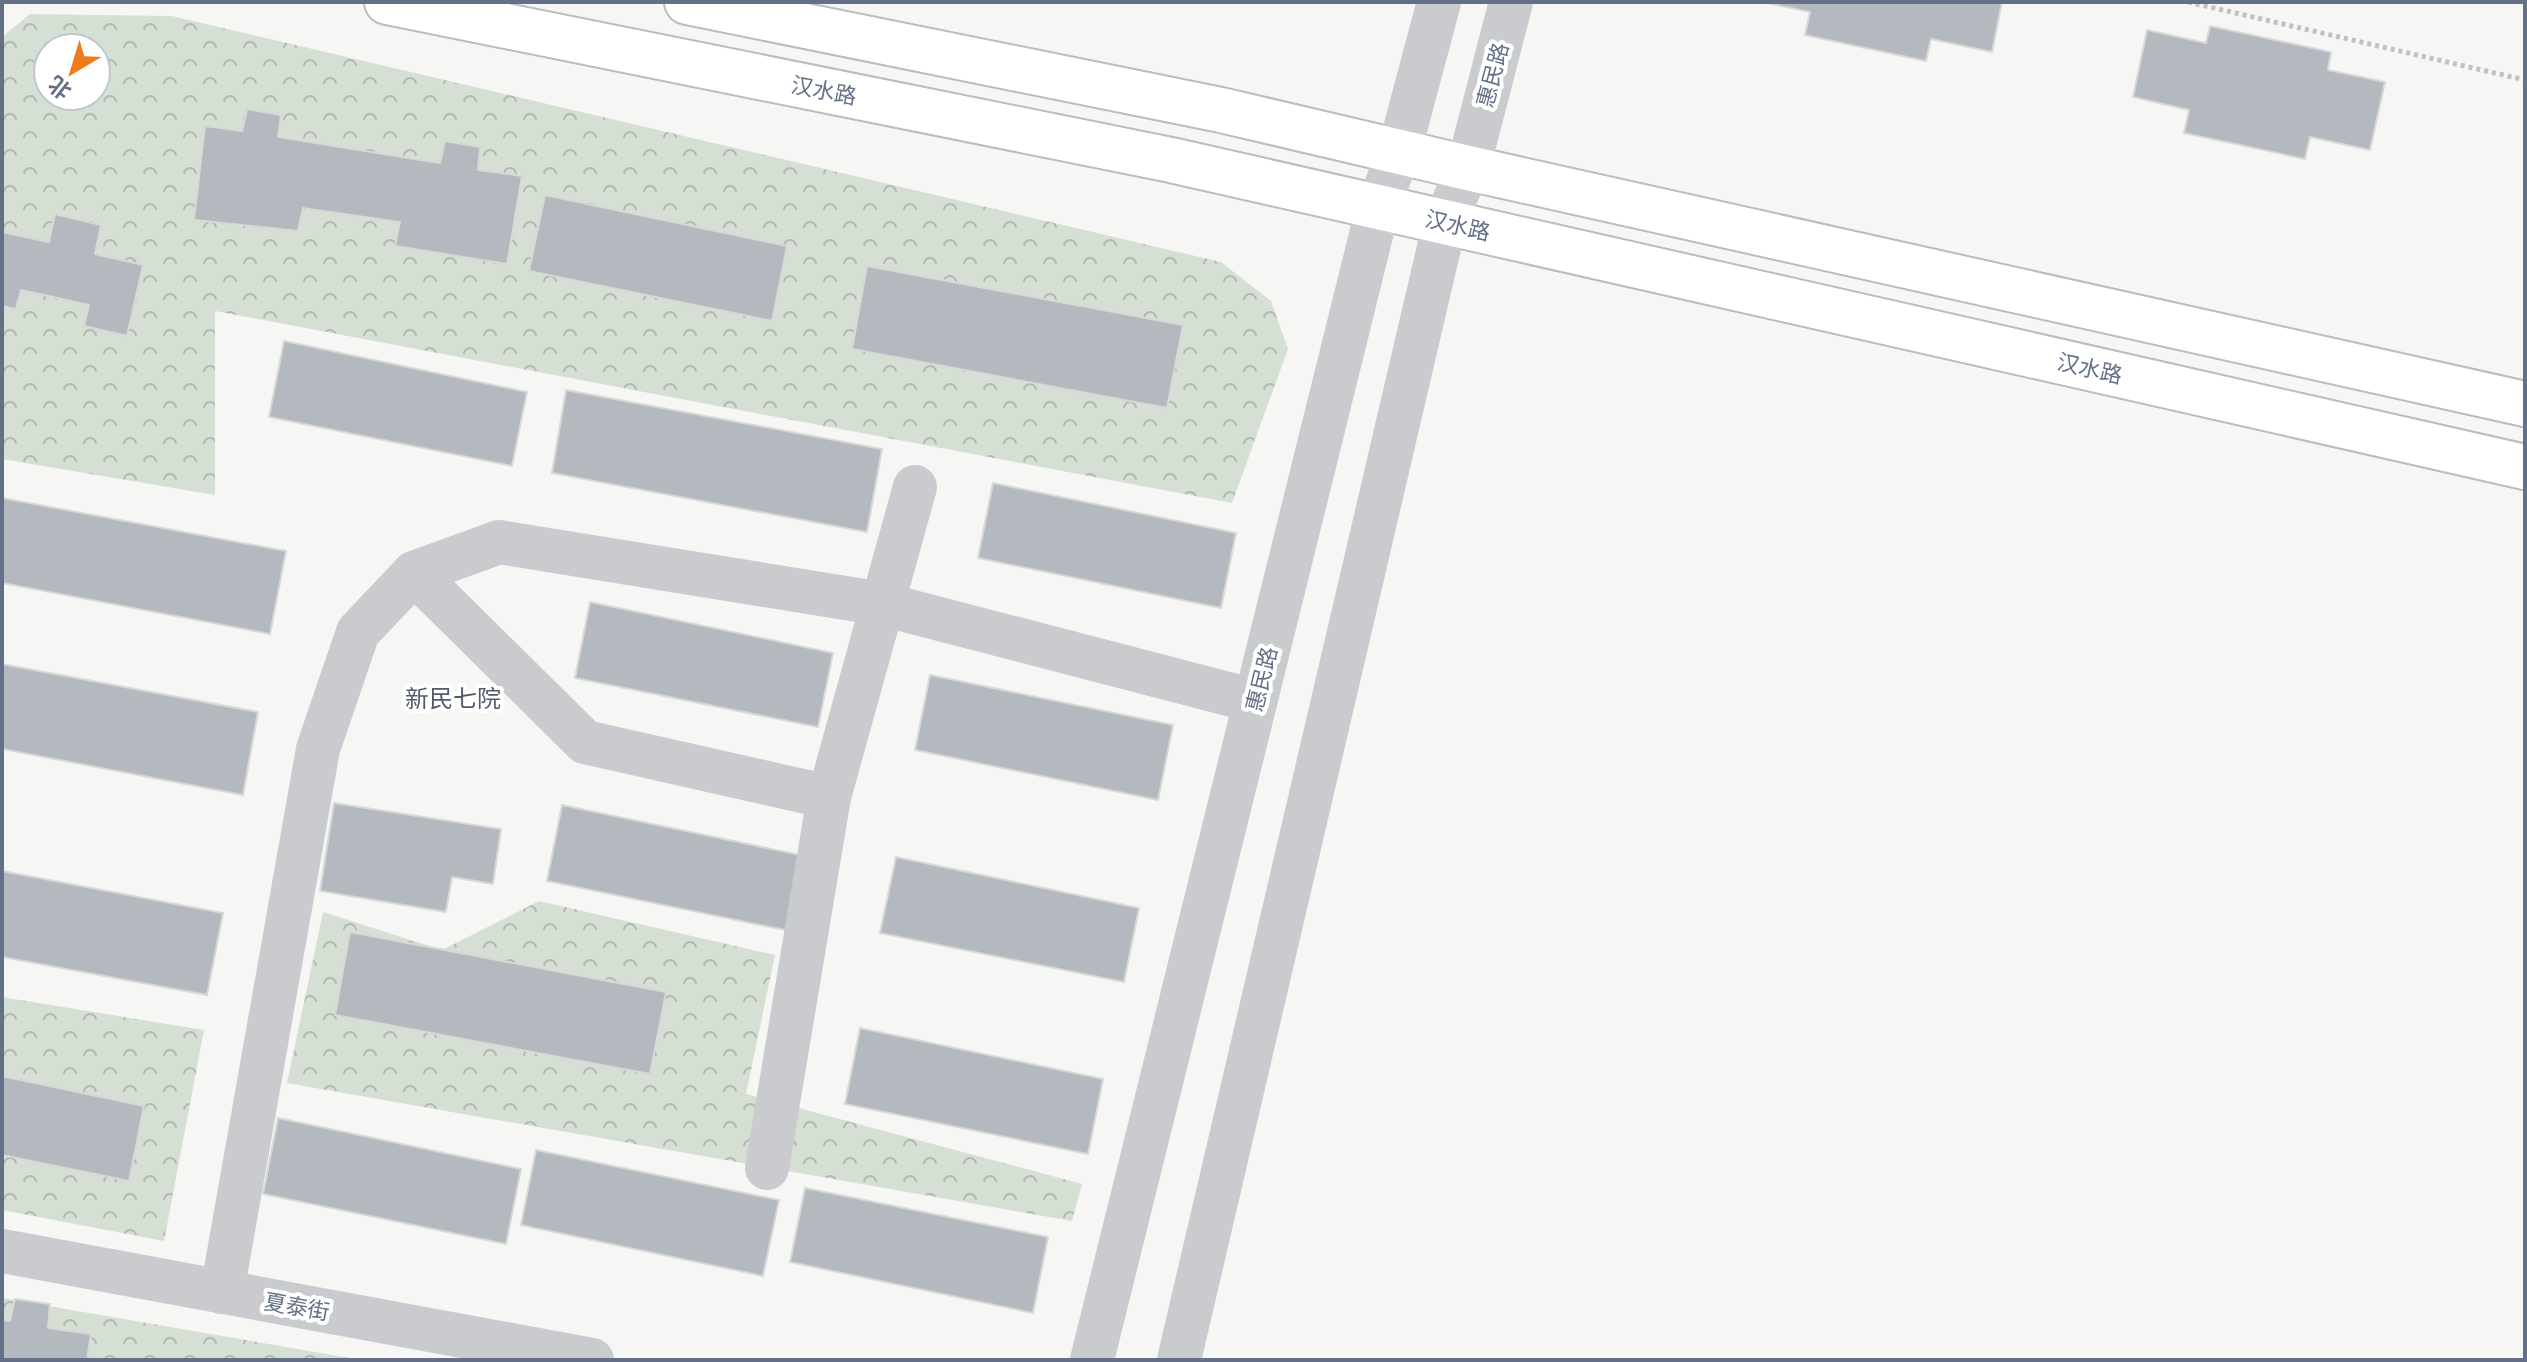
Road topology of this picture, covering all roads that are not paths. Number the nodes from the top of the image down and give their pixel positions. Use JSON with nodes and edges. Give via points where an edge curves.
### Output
{"nodes":[{"id":1,"x":387,"y":2,"type":"edge"},
{"id":2,"x":687,"y":2,"type":"edge"},
{"id":3,"x":1439,"y":2,"type":"edge"},
{"id":4,"x":1511,"y":2,"type":"edge"},
{"id":5,"x":1399,"y":152,"type":"junction"},
{"id":6,"x":1468,"y":168,"type":"junction"},
{"id":7,"x":1378,"y":207,"type":"junction"},
{"id":8,"x":1445,"y":222,"type":"junction"},
{"id":9,"x":2525,"y":404,"type":"edge"},
{"id":10,"x":2525,"y":467,"type":"edge"},
{"id":11,"x":915,"y":487,"type":"dead end"},
{"id":12,"x":414,"y":573,"type":"junction"},
{"id":13,"x":882,"y":604,"type":"junction"},
{"id":14,"x":1255,"y":701,"type":"junction"},
{"id":15,"x":829,"y":797,"type":"junction"},
{"id":16,"x":767,"y":1168,"type":"dead end"},
{"id":17,"x":2,"y":1251,"type":"edge"},
{"id":18,"x":222,"y":1292,"type":"junction"},
{"id":19,"x":592,"y":1360,"type":"edge"},
{"id":20,"x":1092,"y":1360,"type":"edge"},
{"id":21,"x":1179,"y":1360,"type":"edge"}],
"edges":[{"from":1,"to":7,"type":"main road","name":"汉水路"},
{"from":2,"to":5,"type":"main road","via":[[1221,110]]},
{"from":3,"to":5,"type":"street","name":"惠民路"},
{"from":4,"to":6,"type":"street","name":"惠民路"},
{"from":5,"to":6,"type":"main road"},
{"from":5,"to":7,"type":"street","name":"惠民路"},
{"from":6,"to":8,"type":"street","name":"惠民路"},
{"from":6,"to":9,"type":"main road"},
{"from":7,"to":8,"type":"main road","name":"汉水路"},
{"from":7,"to":14,"type":"street","name":"惠民路"},
{"from":8,"to":10,"type":"main road","name":"汉水路"},
{"from":8,"to":21,"type":"street","name":"惠民路"},
{"from":11,"to":13,"type":"street"},
{"from":12,"to":13,"type":"street","via":[[499,542]]},
{"from":12,"to":15,"type":"street","via":[[585,742]]},
{"from":12,"to":18,"type":"street","via":[[358,632],[318,749]]},
{"from":13,"to":14,"type":"street"},
{"from":13,"to":15,"type":"street"},
{"from":14,"to":20,"type":"street","name":"惠民路"},
{"from":15,"to":16,"type":"street"},
{"from":17,"to":18,"type":"street","name":"夏泰街"},
{"from":18,"to":19,"type":"street","name":"夏泰街"}]}
